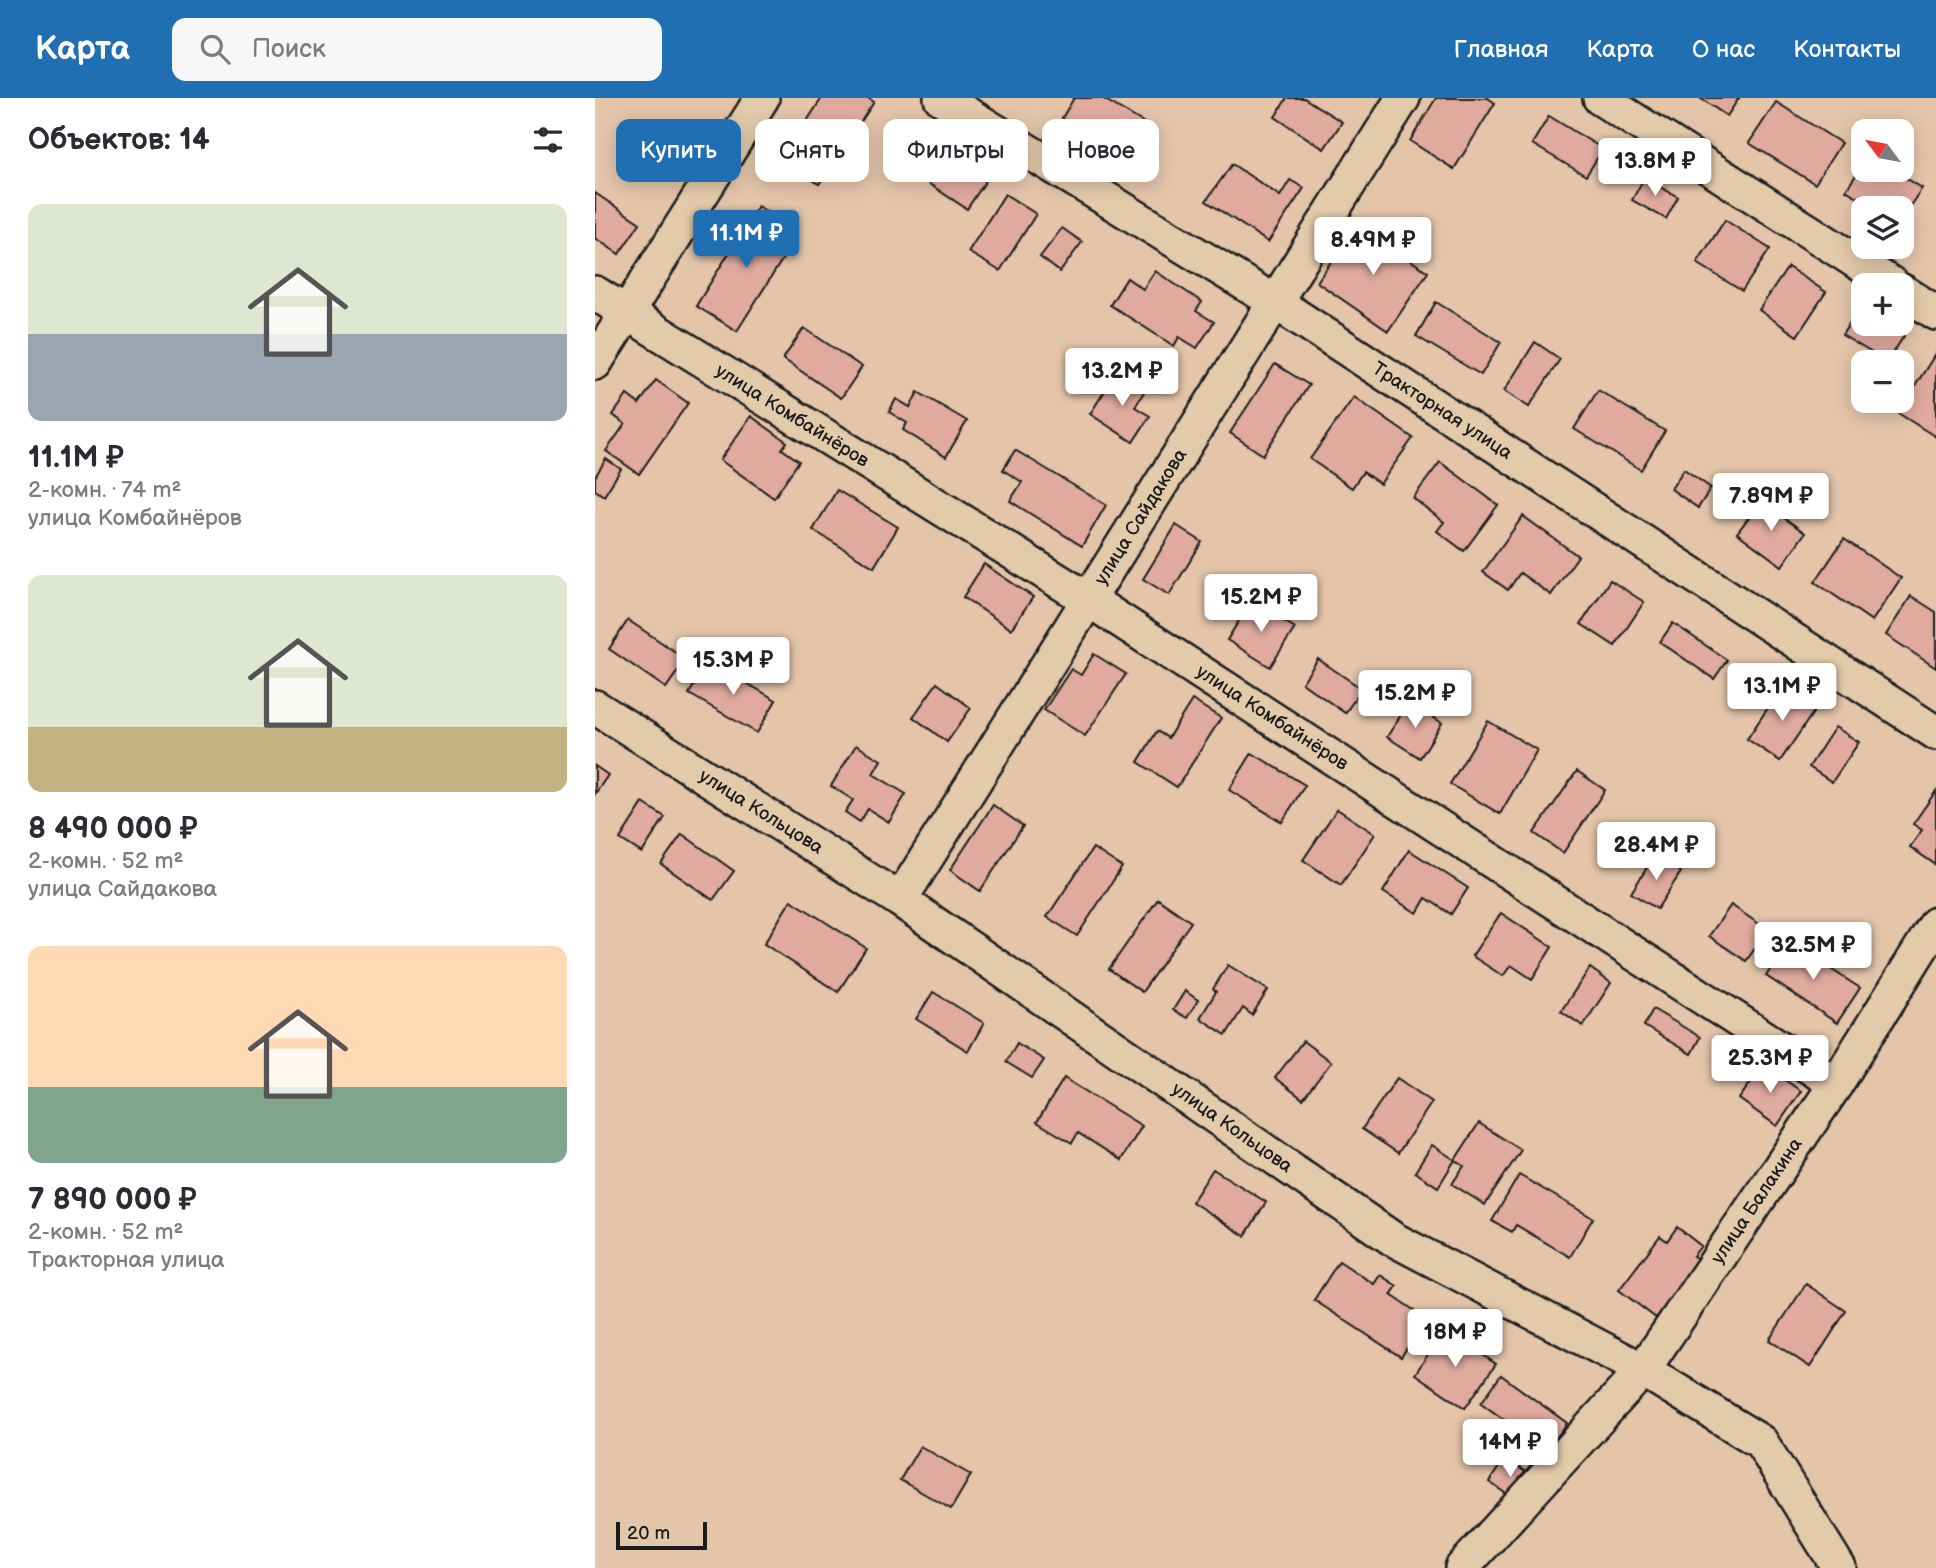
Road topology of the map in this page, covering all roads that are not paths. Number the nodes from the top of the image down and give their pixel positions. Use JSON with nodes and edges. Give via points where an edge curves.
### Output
{"nodes":[{"id":1,"x":762,"y":98,"type":"edge"},
{"id":2,"x":941,"y":98,"type":"edge"},
{"id":3,"x":1403,"y":98,"type":"edge"},
{"id":4,"x":1600,"y":98,"type":"edge"},
{"id":5,"x":1874,"y":273,"type":"edge"},
{"id":6,"x":595,"y":293,"type":"edge"},
{"id":7,"x":1914,"y":299,"type":"edge"},
{"id":8,"x":1275,"y":302,"type":"junction"},
{"id":9,"x":626,"y":313,"type":"junction"},
{"id":10,"x":1936,"y":313,"type":"edge"},
{"id":11,"x":595,"y":363,"type":"edge"},
{"id":12,"x":1089,"y":600,"type":"junction"},
{"id":13,"x":595,"y":707,"type":"edge"},
{"id":14,"x":1936,"y":733,"type":"edge"},
{"id":15,"x":900,"y":900,"type":"junction"},
{"id":16,"x":1936,"y":924,"type":"edge"},
{"id":17,"x":1836,"y":1084,"type":"junction"},
{"id":18,"x":1643,"y":1370,"type":"junction"},
{"id":19,"x":1462,"y":1568,"type":"edge"},
{"id":20,"x":1839,"y":1568,"type":"edge"}],
"edges":[{"from":1,"to":9,"type":"street"},
{"from":2,"to":8,"type":"street","name":"Тракторная улица"},
{"from":3,"to":8,"type":"street","name":"улица Сайдакова"},
{"from":4,"to":5,"type":"street"},
{"from":6,"to":9,"type":"street","name":"улица Комбайнёров"},
{"from":7,"to":10,"type":"street"},
{"from":8,"to":12,"type":"street","name":"улица Сайдакова"},
{"from":8,"to":14,"type":"street","name":"Тракторная улица"},
{"from":9,"to":11,"type":"street"},
{"from":9,"to":12,"type":"street","name":"улица Комбайнёров"},
{"from":12,"to":15,"type":"street","name":"улица Сайдакова"},
{"from":12,"to":17,"type":"street","name":"улица Комбайнёров"},
{"from":13,"to":15,"type":"street","name":"улица Кольцова"},
{"from":15,"to":18,"type":"street","name":"улица Кольцова","via":[[1393,1240]]},
{"from":16,"to":17,"type":"street","name":"улица Балакина"},
{"from":17,"to":18,"type":"street","name":"улица Балакина"},
{"from":18,"to":19,"type":"street","name":"улица Балакина"},
{"from":18,"to":20,"type":"street","name":"улица Кольцова","via":[[1761,1442]]}]}
